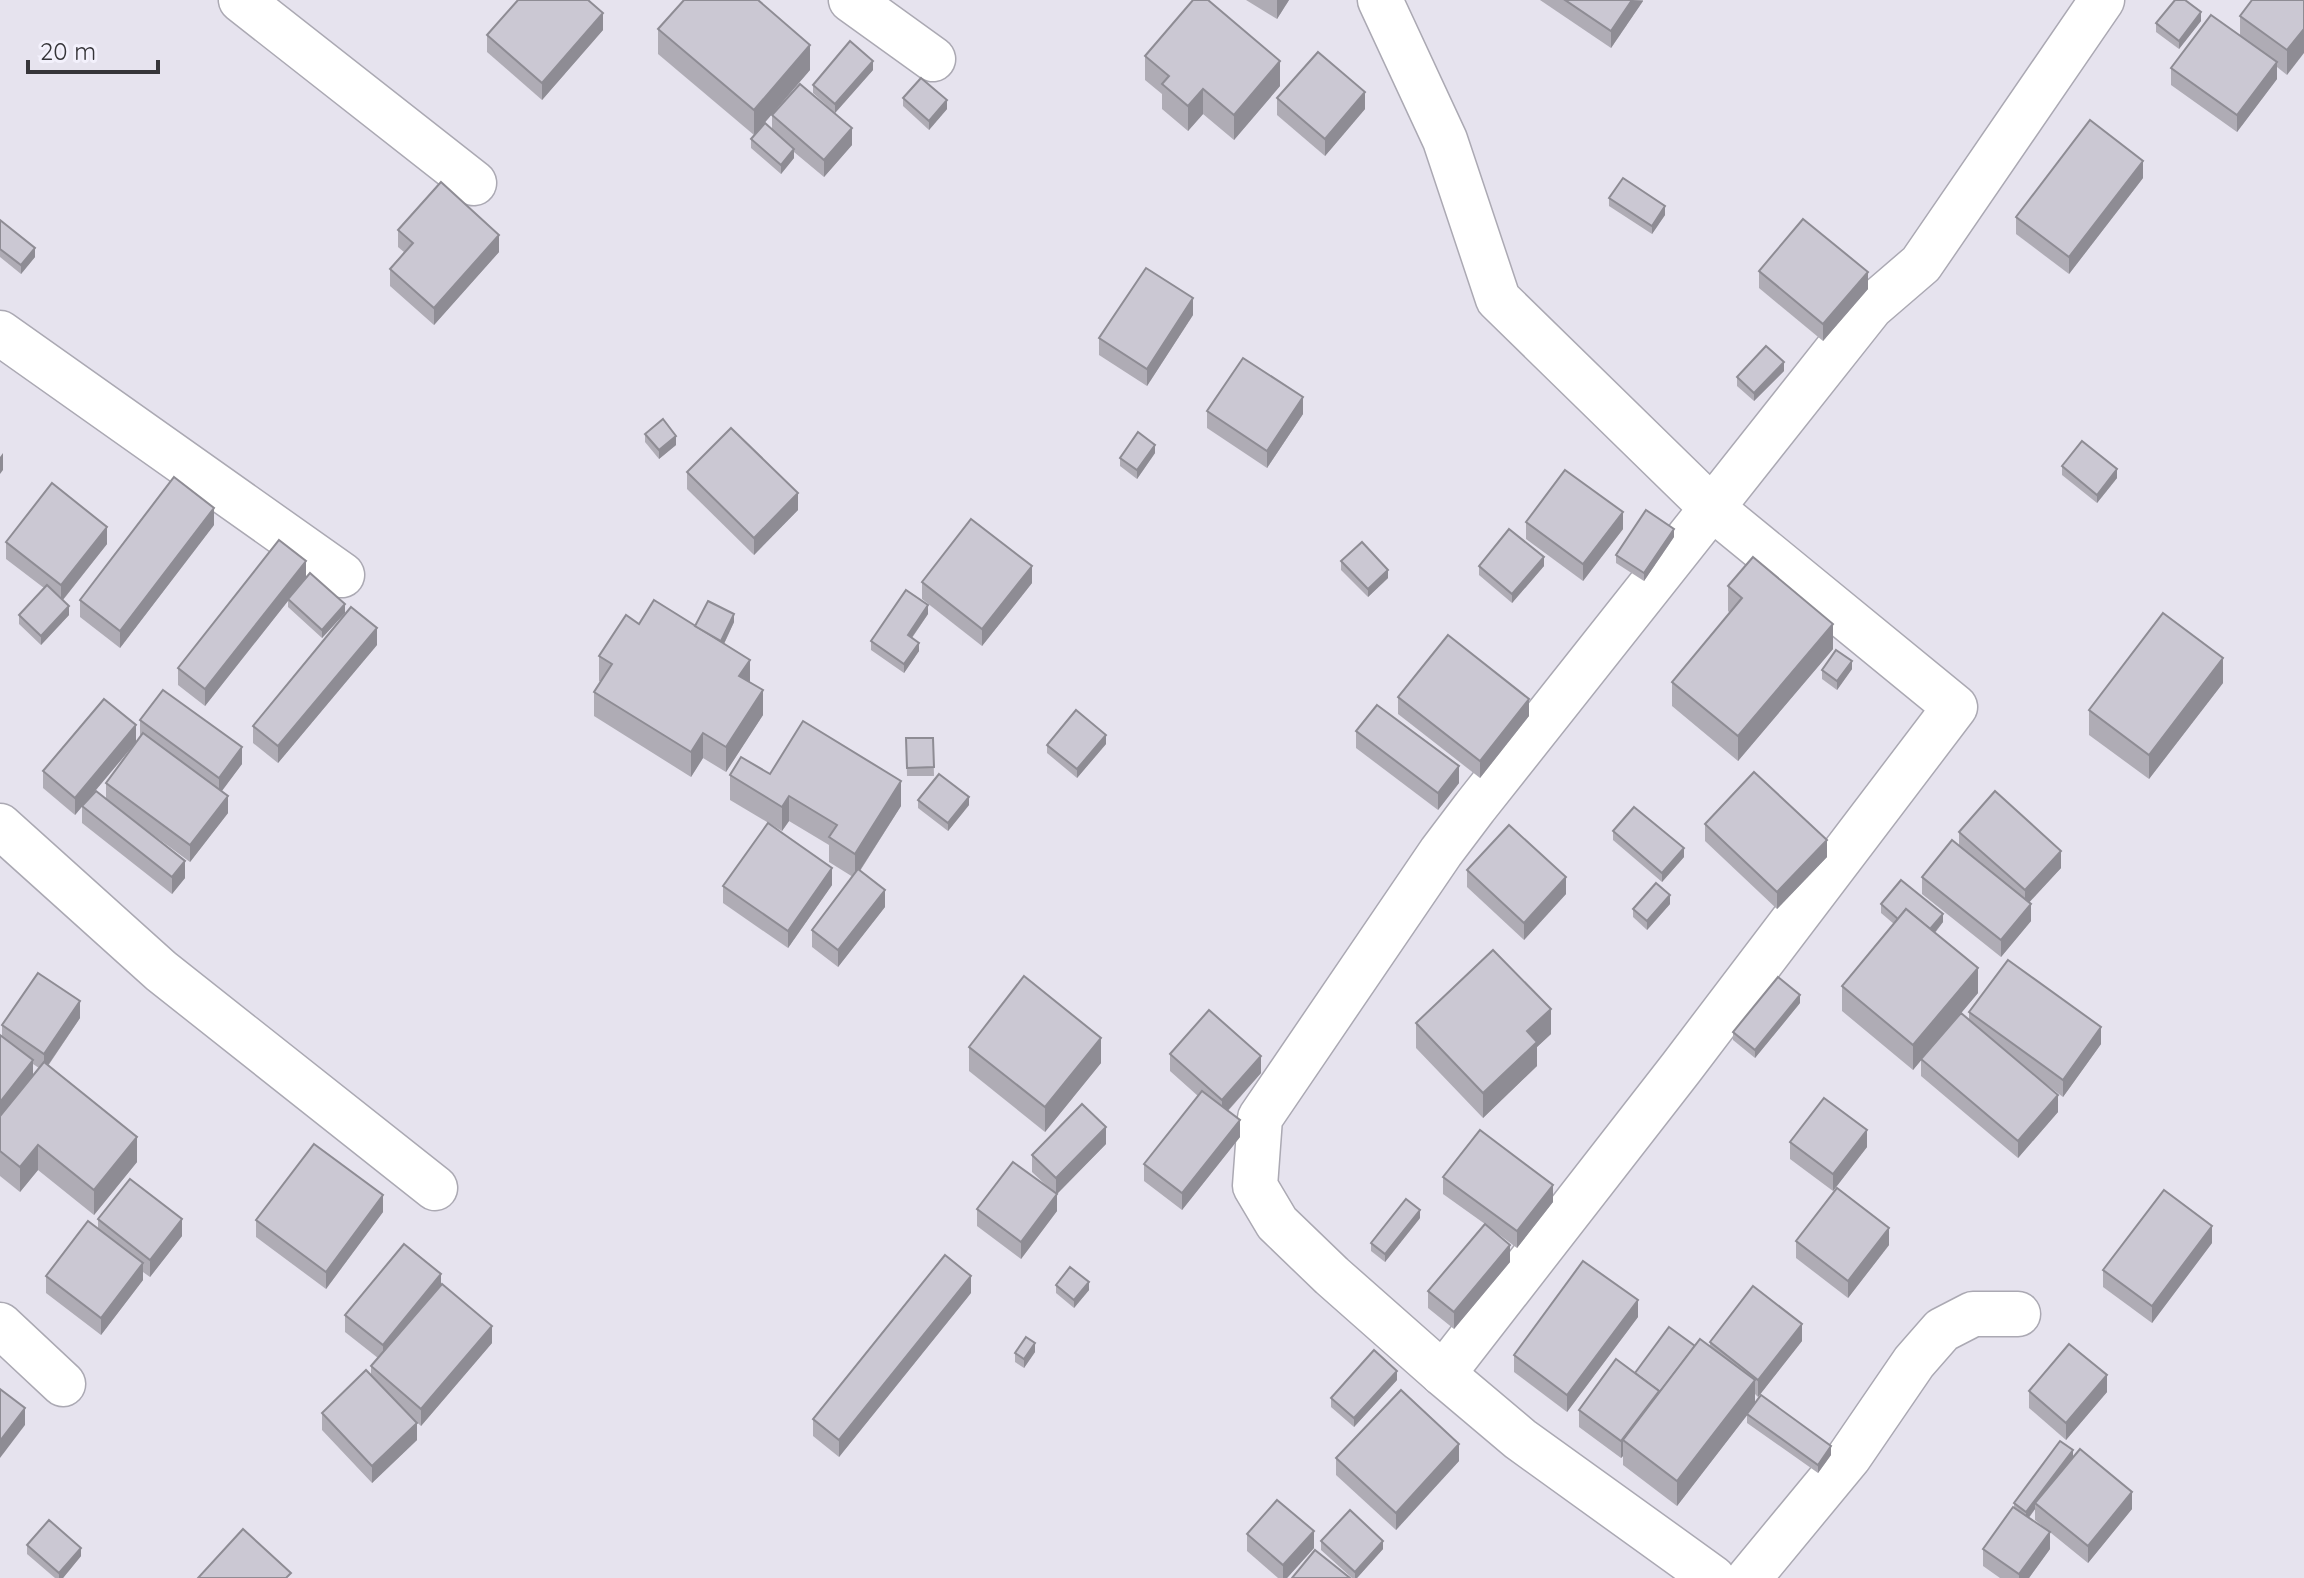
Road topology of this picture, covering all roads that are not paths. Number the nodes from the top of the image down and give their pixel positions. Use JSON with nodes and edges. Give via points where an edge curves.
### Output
{"nodes":[{"id":1,"x":241,"y":0,"type":"edge"},
{"id":2,"x":851,"y":0,"type":"edge"},
{"id":3,"x":1380,"y":0,"type":"edge"},
{"id":4,"x":2102,"y":0,"type":"edge"},
{"id":5,"x":933,"y":59,"type":"dead end"},
{"id":6,"x":474,"y":183,"type":"dead end"},
{"id":7,"x":0,"y":333,"type":"edge"},
{"id":8,"x":1712,"y":508,"type":"junction"},
{"id":9,"x":342,"y":575,"type":"dead end"},
{"id":10,"x":0,"y":826,"type":"edge"},
{"id":11,"x":435,"y":1188,"type":"dead end"},
{"id":12,"x":2018,"y":1314,"type":"dead end"},
{"id":13,"x":0,"y":1325,"type":"edge"},
{"id":14,"x":1443,"y":1374,"type":"junction"},
{"id":15,"x":63,"y":1384,"type":"dead end"},
{"id":16,"x":1713,"y":1578,"type":"edge"},
{"id":17,"x":1749,"y":1578,"type":"edge"}],
"edges":[{"from":1,"to":6,"type":"street"},
{"from":2,"to":5,"type":"street"},
{"from":3,"to":8,"type":"street","via":[[1445,140],[1498,299]]},
{"from":4,"to":8,"type":"street","via":[[1921,264],[1871,307]]},
{"from":7,"to":9,"type":"street"},
{"from":8,"to":14,"type":"street","via":[[1449,841],[1260,1118],[1255,1186],[1277,1223]]},
{"from":8,"to":14,"type":"street","via":[[1955,707]]},
{"from":10,"to":11,"type":"street","via":[[161,971]]},
{"from":12,"to":17,"type":"street","via":[[1973,1314],[1942,1330],[1849,1457]]},
{"from":13,"to":15,"type":"street"},
{"from":14,"to":16,"type":"street","via":[[1520,1439]]}]}
